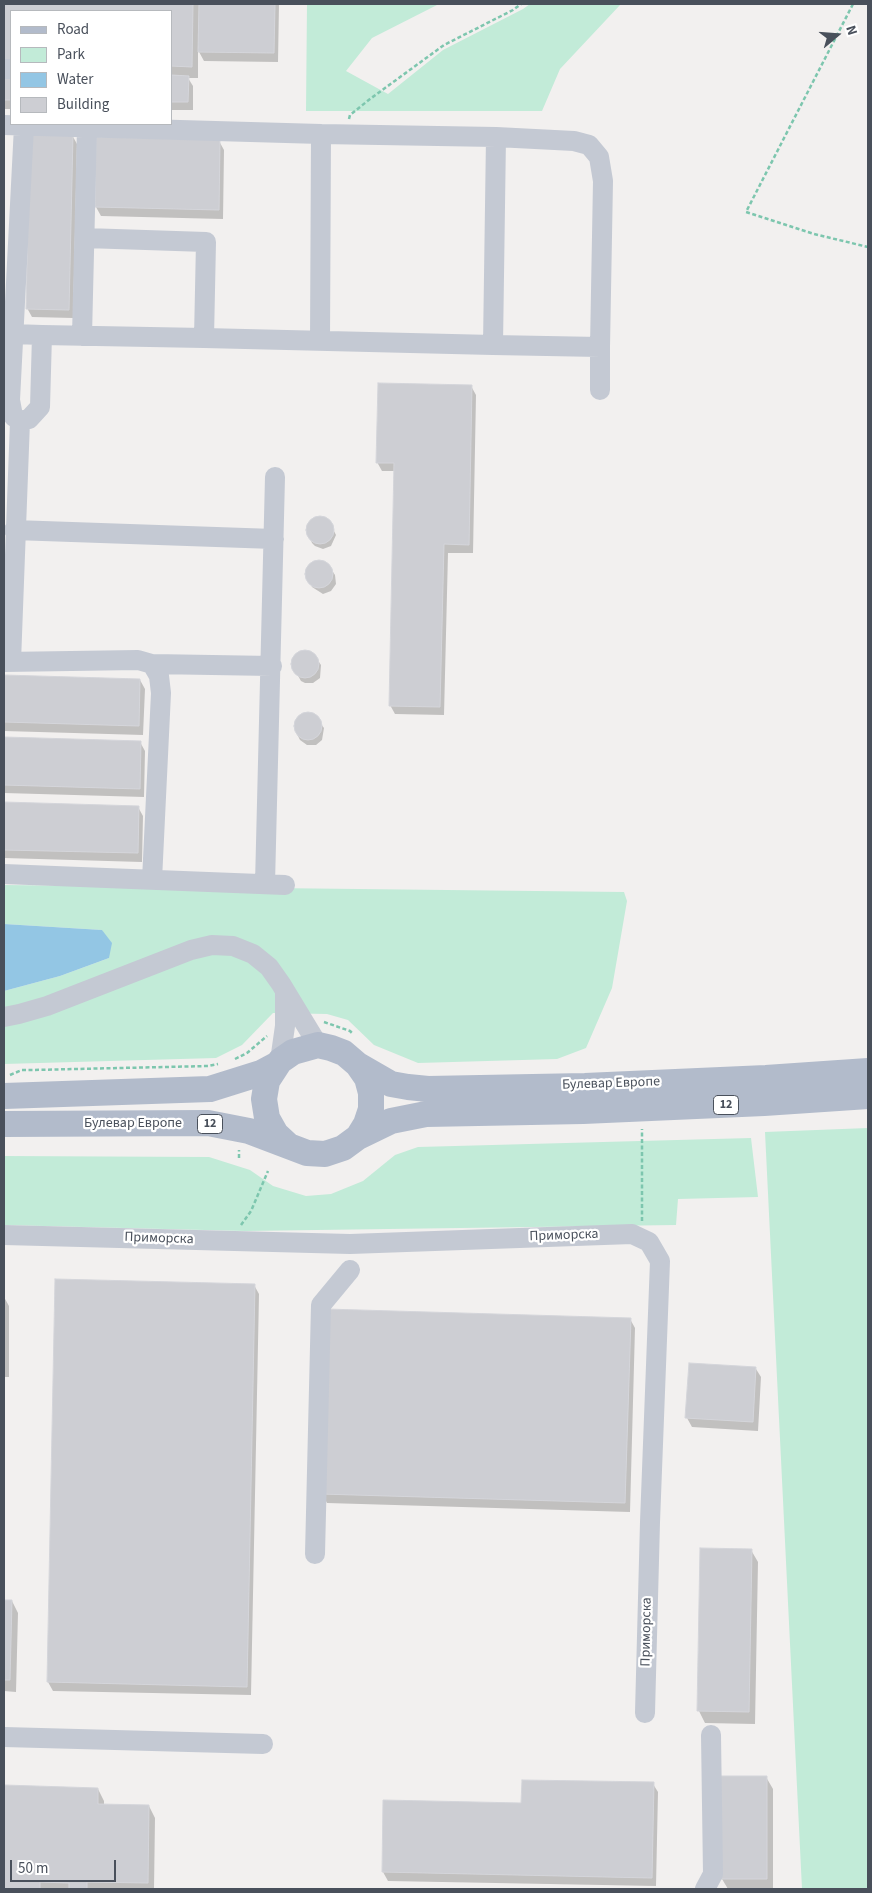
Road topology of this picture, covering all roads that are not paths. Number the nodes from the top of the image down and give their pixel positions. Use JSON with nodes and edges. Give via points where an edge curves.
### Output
{"nodes":[{"id":1,"x":4,"y":125,"type":"edge"},
{"id":2,"x":24,"y":126,"type":"junction"},
{"id":3,"x":87,"y":127,"type":"junction"},
{"id":4,"x":321,"y":134,"type":"junction"},
{"id":5,"x":496,"y":136,"type":"junction"},
{"id":6,"x":85,"y":238,"type":"junction"},
{"id":7,"x":9,"y":334,"type":"edge"},
{"id":8,"x":42,"y":335,"type":"junction"},
{"id":9,"x":82,"y":336,"type":"junction"},
{"id":10,"x":204,"y":338,"type":"junction"},
{"id":11,"x":320,"y":341,"type":"junction"},
{"id":12,"x":493,"y":345,"type":"junction"},
{"id":13,"x":600,"y":347,"type":"junction"},
{"id":14,"x":600,"y":390,"type":"dead end"},
{"id":15,"x":20,"y":421,"type":"junction"},
{"id":16,"x":276,"y":477,"type":"dead end"},
{"id":17,"x":14,"y":530,"type":"junction"},
{"id":18,"x":274,"y":538,"type":"junction"},
{"id":19,"x":7,"y":662,"type":"edge"},
{"id":20,"x":152,"y":664,"type":"junction"},
{"id":21,"x":272,"y":666,"type":"junction"},
{"id":22,"x":4,"y":874,"type":"edge"},
{"id":23,"x":152,"y":880,"type":"junction"},
{"id":24,"x":265,"y":884,"type":"junction"},
{"id":25,"x":285,"y":885,"type":"dead end"},
{"id":26,"x":285,"y":993,"type":"junction"},
{"id":27,"x":4,"y":1017,"type":"edge"},
{"id":28,"x":318,"y":1045,"type":"junction"},
{"id":29,"x":278,"y":1063,"type":"junction"},
{"id":30,"x":358,"y":1065,"type":"junction"},
{"id":31,"x":868,"y":1071,"type":"edge"},
{"id":32,"x":4,"y":1096,"type":"edge"},
{"id":33,"x":868,"y":1096,"type":"edge"},
{"id":34,"x":4,"y":1124,"type":"edge"},
{"id":35,"x":358,"y":1137,"type":"junction"},
{"id":36,"x":290,"y":1146,"type":"junction"},
{"id":37,"x":4,"y":1235,"type":"edge"},
{"id":38,"x":350,"y":1270,"type":"dead end"},
{"id":39,"x":315,"y":1554,"type":"dead end"},
{"id":40,"x":646,"y":1713,"type":"dead end"},
{"id":41,"x":711,"y":1735,"type":"dead end"},
{"id":42,"x":4,"y":1737,"type":"edge"},
{"id":43,"x":264,"y":1744,"type":"dead end"},
{"id":44,"x":705,"y":1889,"type":"edge"}],
"edges":[{"from":1,"to":2,"type":"street"},
{"from":2,"to":3,"type":"street"},
{"from":2,"to":7,"type":"street"},
{"from":3,"to":4,"type":"street"},
{"from":3,"to":6,"type":"street"},
{"from":4,"to":5,"type":"street"},
{"from":4,"to":11,"type":"street"},
{"from":5,"to":12,"type":"street"},
{"from":5,"to":13,"type":"street","via":[[589,144],[599,157],[603,181]]},
{"from":6,"to":9,"type":"street"},
{"from":6,"to":10,"type":"street","via":[[206,242]]},
{"from":7,"to":8,"type":"street"},
{"from":7,"to":15,"type":"street","via":[[10,400],[13,416]]},
{"from":8,"to":9,"type":"street"},
{"from":8,"to":15,"type":"street","via":[[40,407],[29,419]]},
{"from":9,"to":10,"type":"street"},
{"from":10,"to":11,"type":"street"},
{"from":11,"to":12,"type":"street"},
{"from":12,"to":13,"type":"street"},
{"from":13,"to":14,"type":"street"},
{"from":15,"to":17,"type":"street"},
{"from":16,"to":18,"type":"street"},
{"from":17,"to":18,"type":"street"},
{"from":17,"to":19,"type":"street"},
{"from":18,"to":21,"type":"street"},
{"from":19,"to":20,"type":"street","via":[[138,660]]},
{"from":20,"to":21,"type":"street"},
{"from":20,"to":23,"type":"street","via":[[159,676],[161,693]]},
{"from":21,"to":24,"type":"street"},
{"from":22,"to":23,"type":"street"},
{"from":23,"to":24,"type":"street"},
{"from":24,"to":25,"type":"street"},
{"from":26,"to":27,"type":"street","via":[[269,967],[253,954],[233,946],[212,944],[47,1006]]},
{"from":26,"to":28,"type":"street"},
{"from":26,"to":29,"type":"street","via":[[285,1026]]},
{"from":28,"to":29,"type":"main road","via":[[293,1052]]},
{"from":28,"to":30,"type":"main road","name":"Булевар Европе","number":"12","via":[[344,1053]]},
{"from":29,"to":32,"type":"main road","via":[[262,1073],[210,1089]]},
{"from":29,"to":36,"type":"main road","name":"Булевар Европе","number":"12","via":[[267,1081],[265,1109],[276,1134]]},
{"from":30,"to":31,"type":"main road","name":"Булевар Европе","number":"12","via":[[391,1084],[408,1088],[585,1086]]},
{"from":30,"to":35,"type":"main road","name":"Булевар Европе","number":"12","via":[[367,1078],[371,1109]]},
{"from":33,"to":35,"type":"main road","name":"Булевар Европе","number":"12","via":[[592,1111],[426,1114],[391,1121]]},
{"from":34,"to":36,"type":"main road","name":"Булевар Европе","number":"12","via":[[208,1123],[249,1131]]},
{"from":35,"to":36,"type":"main road","name":"Булевар Европе","number":"12","via":[[343,1148],[325,1154],[307,1153]]},
{"from":37,"to":40,"type":"street","name":"Приморска","via":[[350,1244],[632,1234],[649,1242],[660,1261]]},
{"from":38,"to":39,"type":"street","via":[[321,1305]]},
{"from":41,"to":44,"type":"street","via":[[713,1874]]},
{"from":42,"to":43,"type":"street"}]}
